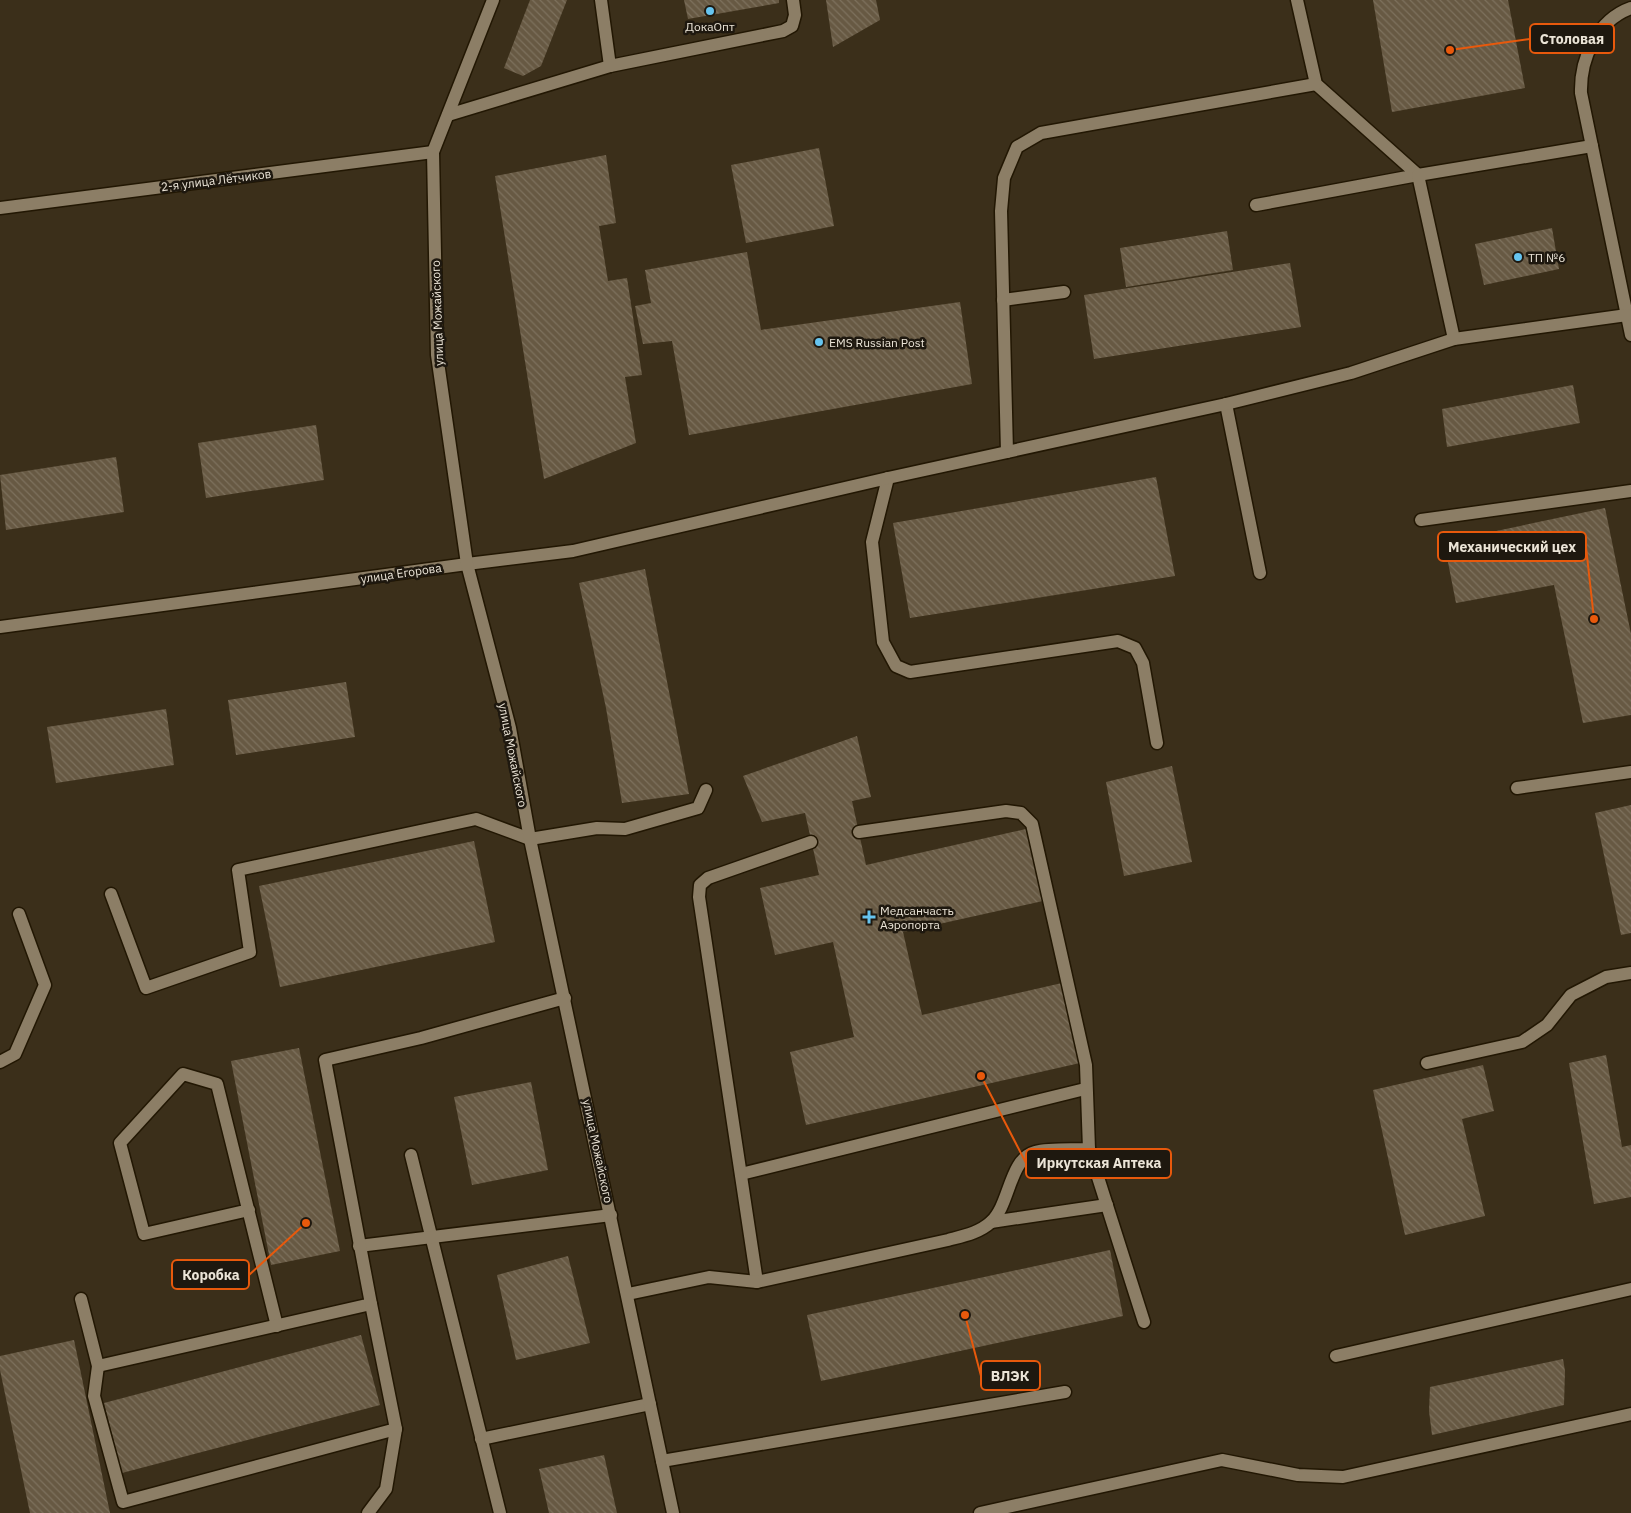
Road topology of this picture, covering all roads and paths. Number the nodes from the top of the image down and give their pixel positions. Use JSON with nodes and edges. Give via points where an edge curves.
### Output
{"nodes":[{"id":1,"x":493,"y":0,"type":"edge"},
{"id":2,"x":602,"y":0,"type":"edge"},
{"id":3,"x":793,"y":0,"type":"edge"},
{"id":4,"x":1297,"y":0,"type":"edge"},
{"id":5,"x":1631,"y":8,"type":"edge"},
{"id":6,"x":610,"y":66,"type":"junction"},
{"id":7,"x":1316,"y":84,"type":"junction"},
{"id":8,"x":448,"y":115,"type":"junction"},
{"id":9,"x":1592,"y":146,"type":"junction"},
{"id":10,"x":433,"y":152,"type":"junction"},
{"id":11,"x":1418,"y":175,"type":"junction"},
{"id":12,"x":1256,"y":205,"type":"dead end"},
{"id":13,"x":0,"y":208,"type":"edge"},
{"id":14,"x":1064,"y":292,"type":"dead end"},
{"id":15,"x":1003,"y":300,"type":"junction"},
{"id":16,"x":1627,"y":315,"type":"junction"},
{"id":17,"x":1631,"y":335,"type":"edge"},
{"id":18,"x":1454,"y":339,"type":"junction"},
{"id":19,"x":1226,"y":404,"type":"junction"},
{"id":20,"x":1007,"y":452,"type":"junction"},
{"id":21,"x":888,"y":478,"type":"junction"},
{"id":22,"x":1631,"y":492,"type":"edge"},
{"id":23,"x":1421,"y":520,"type":"dead end"},
{"id":24,"x":467,"y":564,"type":"junction"},
{"id":25,"x":1260,"y":573,"type":"dead end"},
{"id":26,"x":0,"y":627,"type":"edge"},
{"id":27,"x":1157,"y":743,"type":"dead end"},
{"id":28,"x":1631,"y":772,"type":"edge"},
{"id":29,"x":1517,"y":788,"type":"dead end"},
{"id":30,"x":706,"y":790,"type":"dead end"},
{"id":31,"x":859,"y":832,"type":"dead end"},
{"id":32,"x":530,"y":839,"type":"junction"},
{"id":33,"x":811,"y":842,"type":"dead end"},
{"id":34,"x":111,"y":894,"type":"dead end"},
{"id":35,"x":19,"y":914,"type":"dead end"},
{"id":36,"x":1631,"y":973,"type":"edge"},
{"id":37,"x":565,"y":998,"type":"junction"},
{"id":38,"x":0,"y":1062,"type":"edge"},
{"id":39,"x":1427,"y":1063,"type":"dead end"},
{"id":40,"x":1085,"y":1089,"type":"junction"},
{"id":41,"x":1089,"y":1149,"type":"junction"},
{"id":42,"x":410,"y":1155,"type":"dead end"},
{"id":43,"x":741,"y":1174,"type":"junction"},
{"id":44,"x":1107,"y":1205,"type":"junction"},
{"id":45,"x":249,"y":1210,"type":"junction"},
{"id":46,"x":611,"y":1215,"type":"junction"},
{"id":47,"x":991,"y":1222,"type":"junction"},
{"id":48,"x":430,"y":1236,"type":"junction"},
{"id":49,"x":359,"y":1246,"type":"junction"},
{"id":50,"x":757,"y":1282,"type":"junction"},
{"id":51,"x":1631,"y":1289,"type":"edge"},
{"id":52,"x":628,"y":1294,"type":"junction"},
{"id":53,"x":82,"y":1299,"type":"dead end"},
{"id":54,"x":371,"y":1304,"type":"junction"},
{"id":55,"x":1144,"y":1322,"type":"dead end"},
{"id":56,"x":277,"y":1326,"type":"junction"},
{"id":57,"x":1336,"y":1356,"type":"dead end"},
{"id":58,"x":98,"y":1366,"type":"junction"},
{"id":59,"x":1065,"y":1392,"type":"dead end"},
{"id":60,"x":650,"y":1404,"type":"junction"},
{"id":61,"x":1631,"y":1414,"type":"edge"},
{"id":62,"x":396,"y":1429,"type":"junction"},
{"id":63,"x":481,"y":1440,"type":"junction"},
{"id":64,"x":662,"y":1462,"type":"junction"},
{"id":65,"x":368,"y":1513,"type":"edge"},
{"id":66,"x":500,"y":1513,"type":"edge"},
{"id":67,"x":673,"y":1513,"type":"edge"},
{"id":68,"x":980,"y":1513,"type":"edge"}],
"edges":[{"from":1,"to":8,"type":"street","name":"улица Можайского"},
{"from":2,"to":6,"type":"street"},
{"from":3,"to":6,"type":"street","via":[[795,16],[792,26],[783,30]]},
{"from":4,"to":7,"type":"street"},
{"from":5,"to":9,"type":"street","via":[[1619,12],[1597,33],[1585,60],[1580,80],[1581,93]]},
{"from":6,"to":8,"type":"street"},
{"from":7,"to":11,"type":"street"},
{"from":7,"to":15,"type":"street","via":[[1041,133],[1017,146],[1004,178],[1001,211]]},
{"from":8,"to":10,"type":"street","name":"улица Можайского"},
{"from":9,"to":11,"type":"street"},
{"from":9,"to":16,"type":"street"},
{"from":10,"to":13,"type":"street","name":"2-я улица Лётчиков"},
{"from":10,"to":24,"type":"street","name":"улица Можайского","via":[[437,355]]},
{"from":11,"to":12,"type":"street"},
{"from":11,"to":18,"type":"street"},
{"from":14,"to":15,"type":"street"},
{"from":15,"to":20,"type":"street"},
{"from":16,"to":17,"type":"street"},
{"from":16,"to":18,"type":"street","name":"улица Егорова"},
{"from":18,"to":19,"type":"street","name":"улица Егорова","via":[[1351,373]]},
{"from":19,"to":20,"type":"street","name":"улица Егорова"},
{"from":19,"to":25,"type":"street"},
{"from":20,"to":21,"type":"street","name":"улица Егорова"},
{"from":21,"to":24,"type":"street","name":"улица Егорова","via":[[573,551]]},
{"from":21,"to":27,"type":"street","via":[[872,542],[883,642],[896,666],[910,672],[1118,640],[1135,648],[1143,663]]},
{"from":22,"to":23,"type":"street"},
{"from":24,"to":26,"type":"street","name":"улица Егорова"},
{"from":24,"to":32,"type":"street","name":"улица Можайского","via":[[510,728]]},
{"from":28,"to":29,"type":"street"},
{"from":30,"to":32,"type":"street","via":[[698,808],[625,829],[597,828]]},
{"from":31,"to":40,"type":"street","via":[[1006,811],[1021,813],[1032,824],[1086,1065]]},
{"from":32,"to":34,"type":"street","via":[[476,819],[238,870],[250,952],[146,988]]},
{"from":32,"to":37,"type":"street","name":"улица Можайского"},
{"from":33,"to":43,"type":"street","via":[[708,878],[700,885],[699,897]]},
{"from":35,"to":38,"type":"street","via":[[45,985],[15,1054]]},
{"from":36,"to":39,"type":"street","via":[[1606,977],[1571,995],[1548,1025],[1522,1042]]},
{"from":37,"to":46,"type":"street","name":"улица Можайского"},
{"from":37,"to":49,"type":"street","via":[[421,1038],[325,1060]]},
{"from":40,"to":41,"type":"street"},
{"from":40,"to":43,"type":"street"},
{"from":41,"to":44,"type":"street"},
{"from":41,"to":47,"type":"street","via":[[1034,1152],[1019,1162],[1002,1206]]},
{"from":42,"to":48,"type":"street"},
{"from":43,"to":50,"type":"street"},
{"from":44,"to":47,"type":"street"},
{"from":44,"to":55,"type":"street"},
{"from":45,"to":45,"type":"street","via":[[217,1084],[183,1074],[120,1143],[144,1234]]},
{"from":45,"to":56,"type":"street"},
{"from":46,"to":48,"type":"street"},
{"from":46,"to":52,"type":"street","name":"улица Можайского"},
{"from":47,"to":50,"type":"street","via":[[974,1232],[948,1240]]},
{"from":48,"to":49,"type":"street"},
{"from":48,"to":63,"type":"street"},
{"from":49,"to":54,"type":"street"},
{"from":50,"to":52,"type":"street","via":[[709,1277]]},
{"from":51,"to":57,"type":"street"},
{"from":52,"to":60,"type":"street","name":"улица Можайского"},
{"from":53,"to":58,"type":"street"},
{"from":54,"to":56,"type":"street"},
{"from":54,"to":62,"type":"street"},
{"from":56,"to":58,"type":"street"},
{"from":58,"to":62,"type":"street","via":[[94,1396],[123,1502]]},
{"from":59,"to":64,"type":"street"},
{"from":60,"to":63,"type":"street"},
{"from":60,"to":64,"type":"street","name":"улица Можайского"},
{"from":61,"to":68,"type":"street","via":[[1343,1477],[1298,1475],[1222,1460]]},
{"from":62,"to":65,"type":"street","via":[[386,1489]]},
{"from":63,"to":66,"type":"street"},
{"from":64,"to":67,"type":"street","name":"улица Можайского"}]}
